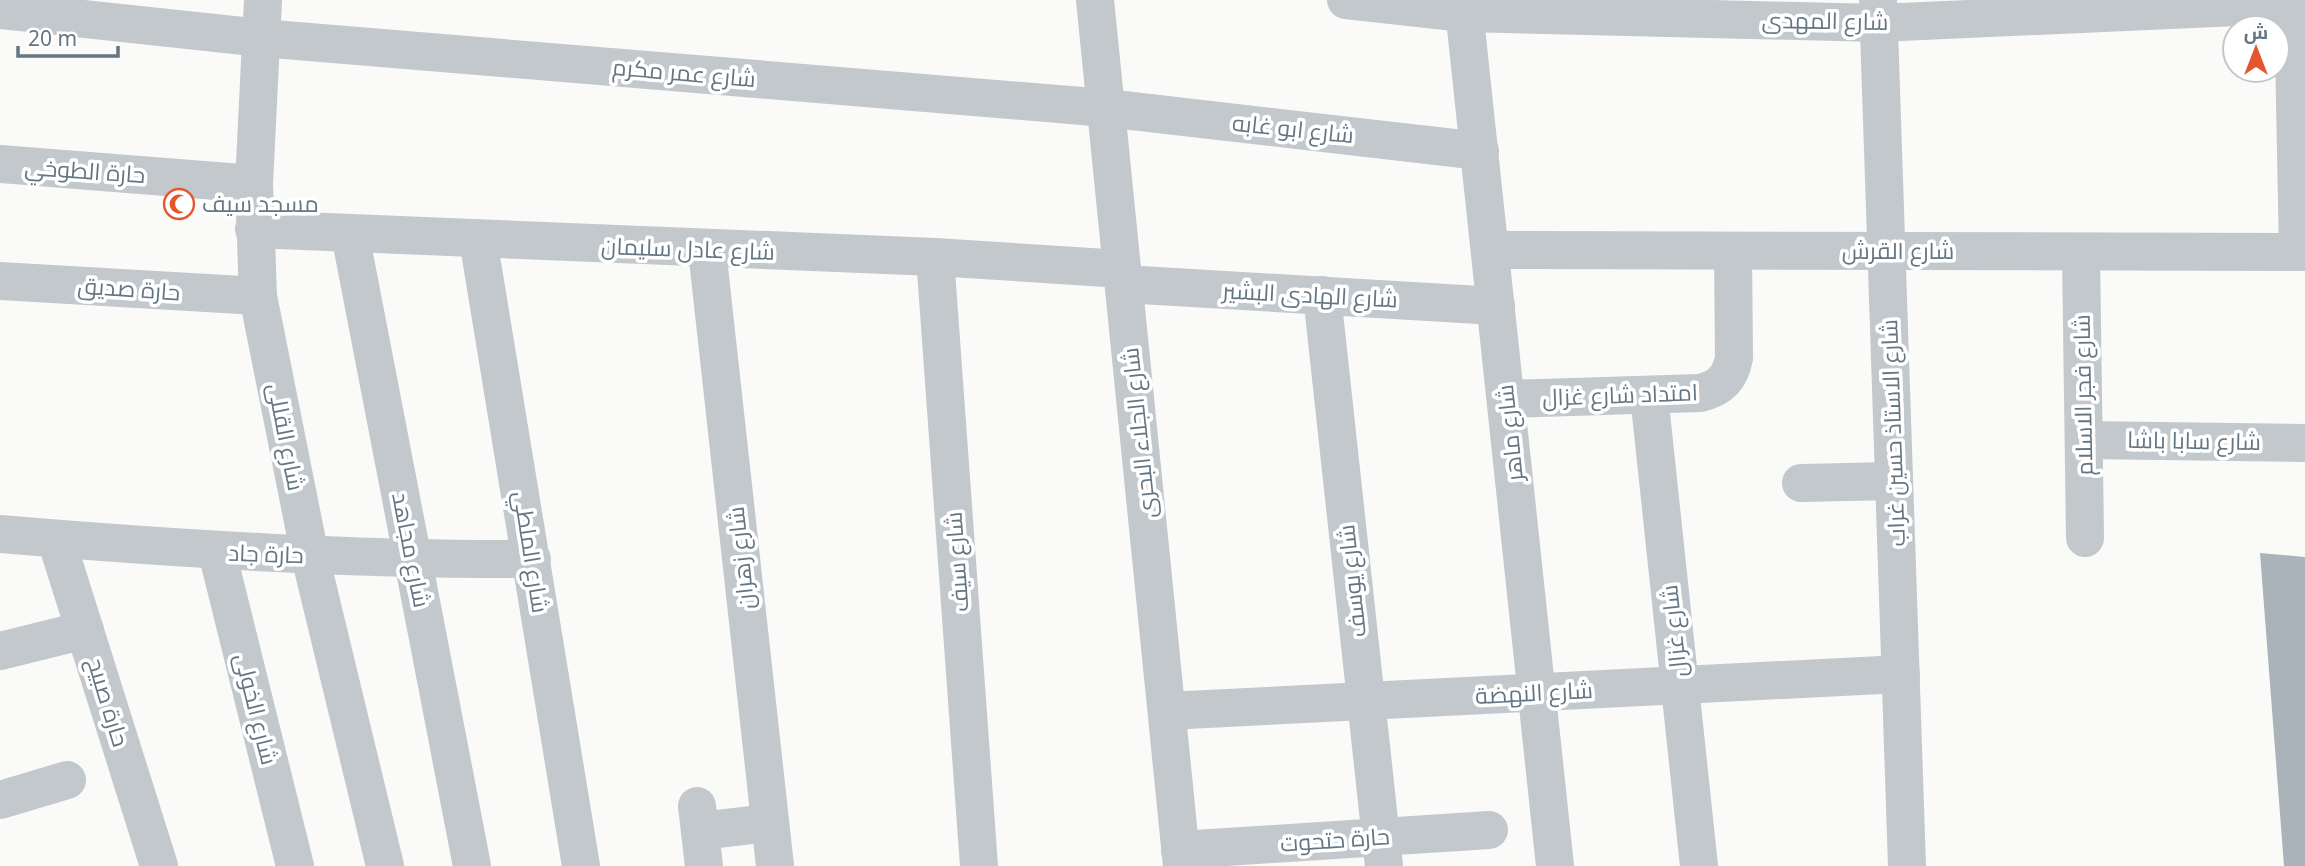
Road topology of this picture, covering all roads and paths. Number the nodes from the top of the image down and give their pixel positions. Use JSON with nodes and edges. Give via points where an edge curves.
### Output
{"nodes":[{"id":1,"x":263,"y":0,"type":"edge"},
{"id":2,"x":1094,"y":0,"type":"edge"},
{"id":3,"x":1346,"y":0,"type":"edge"},
{"id":4,"x":2297,"y":3,"type":"edge"},
{"id":5,"x":1464,"y":6,"type":"edge"},
{"id":6,"x":1643,"y":9,"type":"edge"},
{"id":7,"x":0,"y":10,"type":"edge"},
{"id":8,"x":92,"y":10,"type":"edge"},
{"id":9,"x":1878,"y":11,"type":"edge"},
{"id":10,"x":261,"y":38,"type":"junction"},
{"id":11,"x":1106,"y":108,"type":"junction"},
{"id":12,"x":1480,"y":150,"type":"junction"},
{"id":13,"x":0,"y":164,"type":"edge"},
{"id":14,"x":254,"y":184,"type":"junction"},
{"id":15,"x":254,"y":229,"type":"junction"},
{"id":16,"x":350,"y":233,"type":"junction"},
{"id":17,"x":478,"y":239,"type":"junction"},
{"id":18,"x":707,"y":250,"type":"junction"},
{"id":19,"x":1490,"y":250,"type":"junction"},
{"id":20,"x":1733,"y":251,"type":"junction"},
{"id":21,"x":1886,"y":251,"type":"junction"},
{"id":22,"x":2081,"y":252,"type":"junction"},
{"id":23,"x":2301,"y":253,"type":"edge"},
{"id":24,"x":935,"y":257,"type":"junction"},
{"id":25,"x":1123,"y":276,"type":"junction"},
{"id":26,"x":0,"y":281,"type":"edge"},
{"id":27,"x":1322,"y":295,"type":"junction"},
{"id":28,"x":258,"y":296,"type":"junction"},
{"id":29,"x":1496,"y":306,"type":"junction"},
{"id":30,"x":1649,"y":395,"type":"junction"},
{"id":31,"x":1506,"y":399,"type":"junction"},
{"id":32,"x":2084,"y":440,"type":"junction"},
{"id":33,"x":2305,"y":443,"type":"edge"},
{"id":34,"x":1894,"y":481,"type":"junction"},
{"id":35,"x":1801,"y":483,"type":"dead end"},
{"id":36,"x":0,"y":534,"type":"edge"},
{"id":37,"x":2085,"y":538,"type":"dead end"},
{"id":38,"x":57,"y":539,"type":"junction"},
{"id":39,"x":217,"y":552,"type":"junction"},
{"id":40,"x":310,"y":556,"type":"junction"},
{"id":41,"x":532,"y":559,"type":"junction"},
{"id":42,"x":413,"y":560,"type":"junction"},
{"id":43,"x":85,"y":630,"type":"junction"},
{"id":44,"x":0,"y":651,"type":"edge"},
{"id":45,"x":1901,"y":674,"type":"junction"},
{"id":46,"x":1680,"y":685,"type":"junction"},
{"id":47,"x":1537,"y":693,"type":"junction"},
{"id":48,"x":1365,"y":701,"type":"junction"},
{"id":49,"x":1167,"y":711,"type":"junction"},
{"id":50,"x":67,"y":780,"type":"dead end"},
{"id":51,"x":0,"y":800,"type":"edge"},
{"id":52,"x":771,"y":824,"type":"junction"},
{"id":53,"x":1489,"y":830,"type":"dead end"},
{"id":54,"x":700,"y":834,"type":"edge"},
{"id":55,"x":1382,"y":852,"type":"edge"},
{"id":56,"x":1181,"y":858,"type":"edge"},
{"id":57,"x":159,"y":866,"type":"edge"},
{"id":58,"x":295,"y":866,"type":"edge"},
{"id":59,"x":385,"y":866,"type":"edge"},
{"id":60,"x":472,"y":866,"type":"edge"},
{"id":61,"x":582,"y":866,"type":"edge"},
{"id":62,"x":775,"y":866,"type":"edge"},
{"id":63,"x":979,"y":866,"type":"edge"},
{"id":64,"x":1555,"y":866,"type":"edge"},
{"id":65,"x":1699,"y":866,"type":"edge"},
{"id":66,"x":1907,"y":866,"type":"edge"}],
"edges":[{"from":1,"to":10,"type":"street","name":"شارع القللى"},
{"from":2,"to":11,"type":"street","name":"شارع الجلاء البحرى"},
{"from":3,"to":5,"type":"street","name":"شارع المهدى"},
{"from":4,"to":9,"type":"street","name":"شارع المهدى"},
{"from":4,"to":23,"type":"street"},
{"from":5,"to":6,"type":"street","name":"شارع المهدى"},
{"from":5,"to":12,"type":"street","name":"شارع ماهر"},
{"from":6,"to":9,"type":"street","name":"شارع المهدى"},
{"from":7,"to":8,"type":"street","name":"شارع عمر مكرم"},
{"from":8,"to":10,"type":"street","name":"شارع عمر مكرم"},
{"from":9,"to":21,"type":"street","name":"شارع الاستاذ حسين غراب"},
{"from":10,"to":11,"type":"street","name":"شارع عمر مكرم"},
{"from":10,"to":14,"type":"street","name":"شارع القللى"},
{"from":11,"to":12,"type":"street","name":"شارع ابو غابه"},
{"from":11,"to":25,"type":"street","name":"شارع الجلاء البحرى"},
{"from":12,"to":19,"type":"street","name":"شارع ماهر"},
{"from":13,"to":14,"type":"street","name":"حارة الطوخي"},
{"from":14,"to":15,"type":"street","name":"شارع القللى"},
{"from":15,"to":16,"type":"street","name":"شارع عادل سليمان"},
{"from":15,"to":28,"type":"street","name":"شارع القللى"},
{"from":16,"to":17,"type":"street","name":"شارع عادل سليمان"},
{"from":16,"to":42,"type":"street","name":"شارع مجاهد"},
{"from":17,"to":18,"type":"street","name":"شارع عادل سليمان"},
{"from":17,"to":41,"type":"street","name":"شارع الملطي"},
{"from":18,"to":24,"type":"street","name":"شارع عادل سليمان"},
{"from":18,"to":52,"type":"street","name":"شارع زهران"},
{"from":19,"to":20,"type":"street","name":"شارع القرش"},
{"from":19,"to":29,"type":"street","name":"شارع ماهر"},
{"from":20,"to":21,"type":"street","name":"شارع القرش"},
{"from":20,"to":30,"type":"street","name":"امتداد شارع غزال","via":[[1731,371],[1713,390]]},
{"from":21,"to":22,"type":"street","name":"شارع القرش"},
{"from":21,"to":34,"type":"street","name":"شارع الاستاذ حسين غراب"},
{"from":22,"to":23,"type":"street","name":"شارع القرش"},
{"from":22,"to":32,"type":"street","name":"شارع فجر الاسلام"},
{"from":24,"to":25,"type":"street","name":"شارع عادل سليمان"},
{"from":24,"to":63,"type":"street","name":"شارع سيف"},
{"from":25,"to":27,"type":"street","name":"شارع الهادى البشير"},
{"from":25,"to":49,"type":"street","name":"شارع الجلاء البحرى"},
{"from":26,"to":28,"type":"street","name":"حارة صديق"},
{"from":27,"to":29,"type":"street","name":"شارع الهادى البشير"},
{"from":27,"to":48,"type":"street","name":"شارع يوسف"},
{"from":28,"to":40,"type":"street","name":"شارع القللى"},
{"from":29,"to":31,"type":"street","name":"شارع ماهر"},
{"from":30,"to":31,"type":"street","name":"امتداد شارع غزال"},
{"from":30,"to":46,"type":"street","name":"شارع غزال"},
{"from":31,"to":47,"type":"street","name":"شارع ماهر"},
{"from":32,"to":33,"type":"street","name":"شارع سابا باشا"},
{"from":32,"to":37,"type":"street","name":"شارع فجر الاسلام"},
{"from":34,"to":35,"type":"street"},
{"from":34,"to":45,"type":"street","name":"شارع الاستاذ حسين غراب"},
{"from":36,"to":38,"type":"street","name":"حارة جاد"},
{"from":38,"to":39,"type":"street","name":"حارة جاد"},
{"from":38,"to":43,"type":"street","name":"حارة صبيح"},
{"from":39,"to":40,"type":"street","name":"حارة جاد"},
{"from":39,"to":58,"type":"street","name":"شارع الخولى"},
{"from":40,"to":42,"type":"street","name":"حارة جاد"},
{"from":40,"to":59,"type":"street","name":"شارع القللى"},
{"from":41,"to":42,"type":"street","name":"حارة جاد"},
{"from":41,"to":61,"type":"street","name":"شارع الملطي"},
{"from":42,"to":60,"type":"street","name":"شارع مجاهد"},
{"from":43,"to":44,"type":"street"},
{"from":43,"to":57,"type":"street","name":"حارة صبيح"},
{"from":45,"to":46,"type":"street","name":"شارع النهضة"},
{"from":45,"to":66,"type":"street","name":"شارع الاستاذ حسين غراب"},
{"from":46,"to":47,"type":"street","name":"شارع النهضة"},
{"from":46,"to":65,"type":"street","name":"شارع غزال"},
{"from":47,"to":48,"type":"street","name":"شارع النهضة"},
{"from":47,"to":64,"type":"street","name":"شارع ماهر"},
{"from":48,"to":49,"type":"street","name":"شارع النهضة"},
{"from":48,"to":55,"type":"street","name":"شارع يوسف"},
{"from":49,"to":56,"type":"street","name":"شارع الجلاء البحرى"},
{"from":50,"to":51,"type":"street"},
{"from":52,"to":54,"type":"street"},
{"from":52,"to":62,"type":"street","name":"شارع زهران"},
{"from":53,"to":55,"type":"street","name":"حارة حتحوت"},
{"from":55,"to":56,"type":"street","name":"حارة حتحوت"}]}
